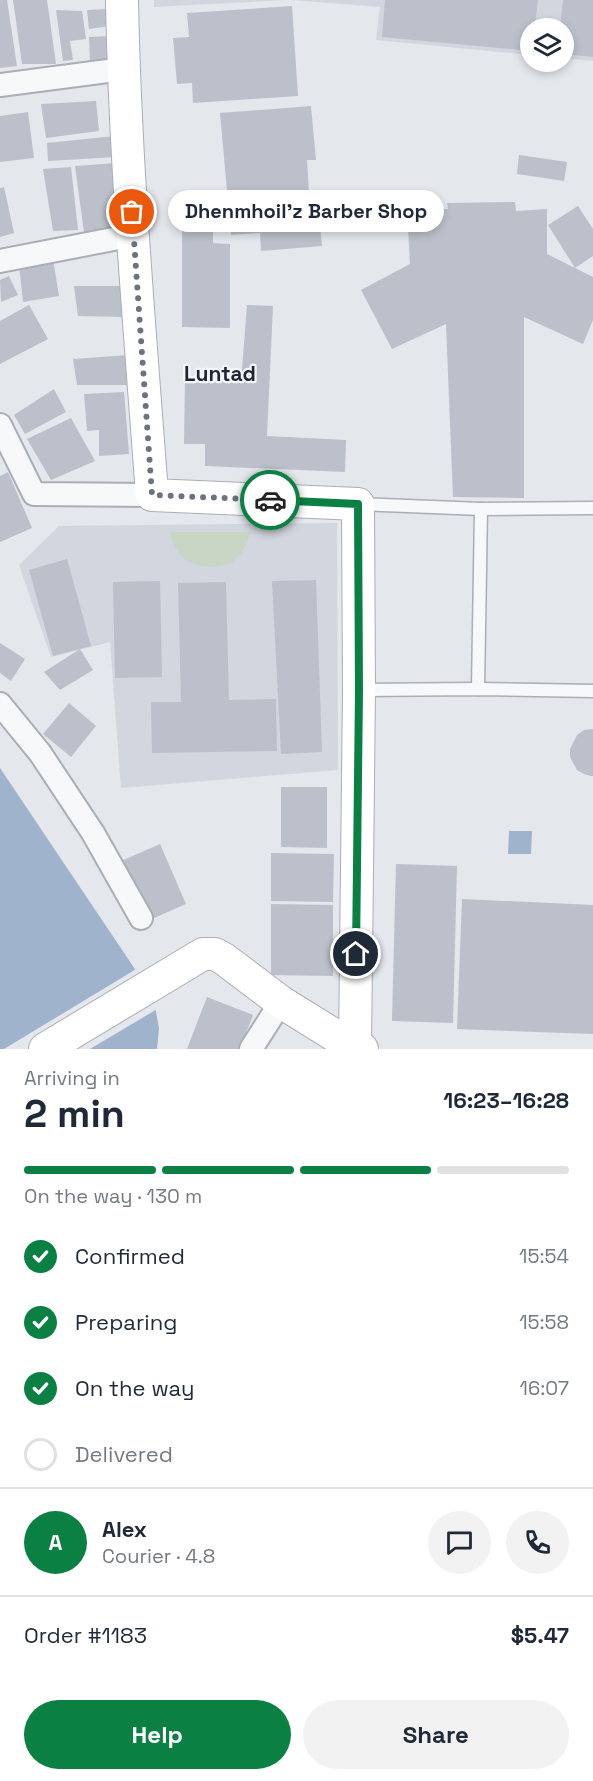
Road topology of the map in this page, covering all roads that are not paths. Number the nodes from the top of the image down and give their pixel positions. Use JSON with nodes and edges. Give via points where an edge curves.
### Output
{"nodes":[{"id":1,"x":122,"y":0,"type":"edge"},
{"id":2,"x":123,"y":69,"type":"junction"},
{"id":3,"x":0,"y":85,"type":"edge"},
{"id":4,"x":134,"y":235,"type":"junction"},
{"id":5,"x":0,"y":261,"type":"edge"},
{"id":6,"x":0,"y":425,"type":"edge"},
{"id":7,"x":152,"y":495,"type":"junction"},
{"id":8,"x":358,"y":504,"type":"junction"},
{"id":9,"x":593,"y":508,"type":"edge"},
{"id":10,"x":481,"y":509,"type":"junction"},
{"id":11,"x":478,"y":689,"type":"junction"},
{"id":12,"x":359,"y":690,"type":"junction"},
{"id":13,"x":593,"y":691,"type":"edge"},
{"id":14,"x":0,"y":704,"type":"edge"},
{"id":15,"x":141,"y":918,"type":"dead end"},
{"id":16,"x":281,"y":1002,"type":"junction"},
{"id":17,"x":45,"y":1049,"type":"edge"},
{"id":18,"x":251,"y":1049,"type":"edge"},
{"id":19,"x":355,"y":1049,"type":"edge"},
{"id":20,"x":362,"y":1049,"type":"edge"}],
"edges":[{"from":1,"to":2,"type":"street"},
{"from":2,"to":3,"type":"street"},
{"from":2,"to":4,"type":"street"},
{"from":4,"to":5,"type":"street"},
{"from":4,"to":7,"type":"street"},
{"from":6,"to":7,"type":"street","via":[[34,494]]},
{"from":7,"to":8,"type":"street"},
{"from":8,"to":10,"type":"lane"},
{"from":8,"to":12,"type":"street"},
{"from":9,"to":10,"type":"lane"},
{"from":10,"to":11,"type":"lane"},
{"from":11,"to":12,"type":"lane"},
{"from":11,"to":13,"type":"lane"},
{"from":12,"to":19,"type":"street"},
{"from":14,"to":15,"type":"street","via":[[46,762],[93,833]]},
{"from":16,"to":17,"type":"street","via":[[224,959],[203,954]]},
{"from":16,"to":18,"type":"street"},
{"from":16,"to":19,"type":"street"},
{"from":19,"to":20,"type":"street"}]}
